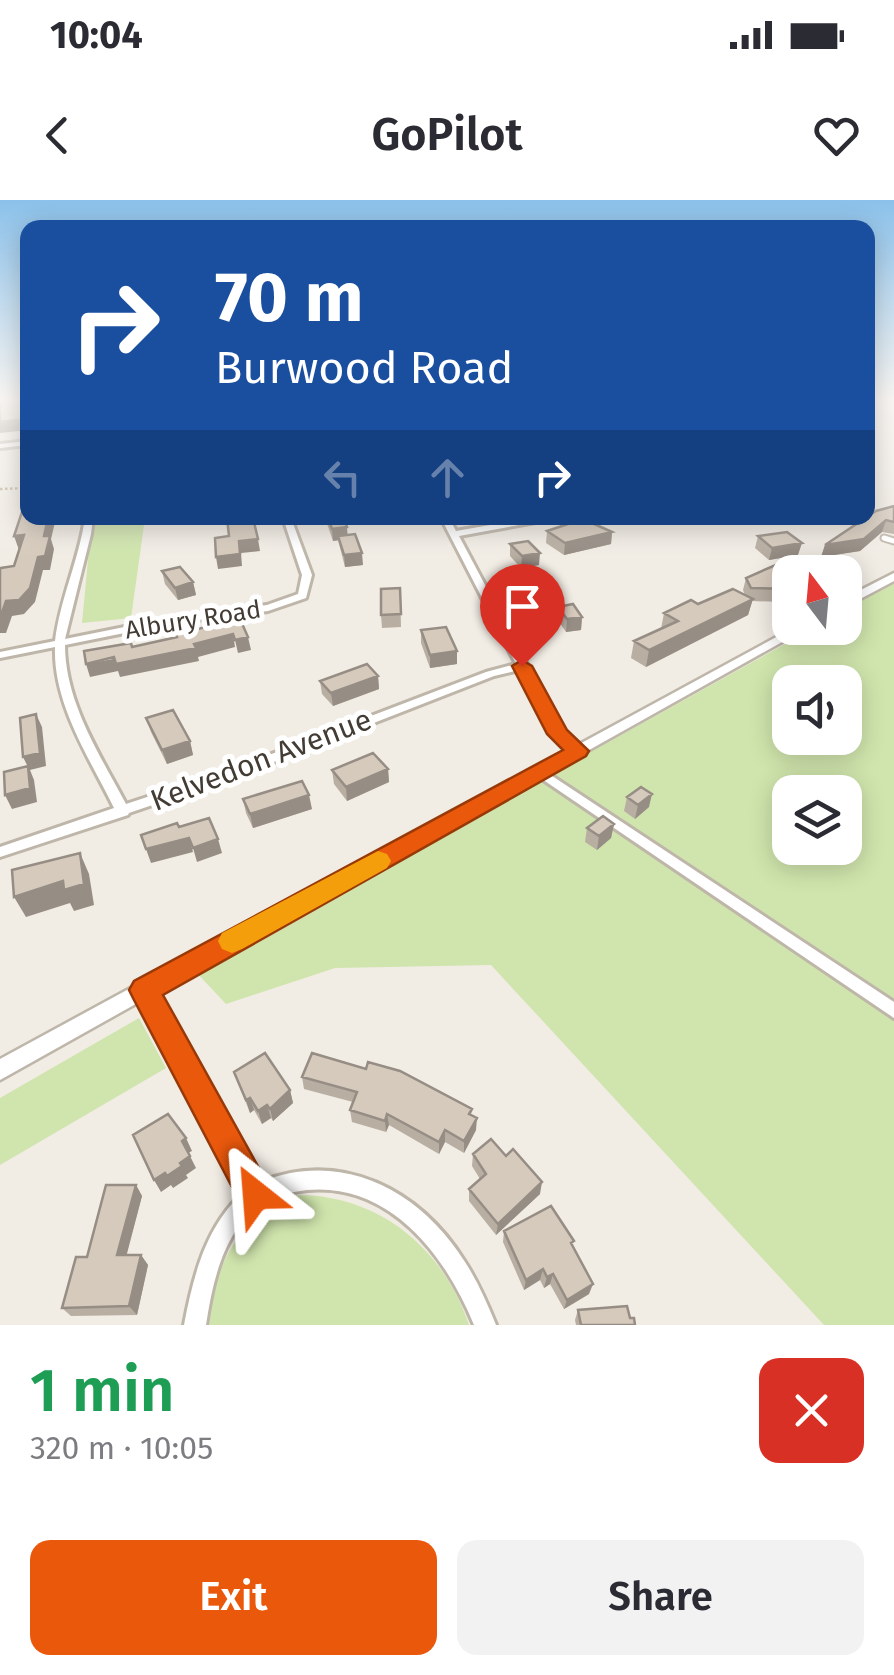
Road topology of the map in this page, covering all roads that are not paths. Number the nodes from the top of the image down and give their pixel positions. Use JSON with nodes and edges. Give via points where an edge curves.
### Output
{"nodes":[{"id":1,"x":88,"y":525,"type":"edge"},
{"id":2,"x":289,"y":525,"type":"edge"},
{"id":3,"x":449,"y":525,"type":"edge"},
{"id":4,"x":503,"y":525,"type":"edge"},
{"id":5,"x":454,"y":534,"type":"junction"},
{"id":6,"x":884,"y":538,"type":"dead end"},
{"id":7,"x":894,"y":542,"type":"edge"},
{"id":8,"x":894,"y":576,"type":"edge"},
{"id":9,"x":862,"y":594,"type":"edge"},
{"id":10,"x":59,"y":644,"type":"junction"},
{"id":11,"x":772,"y":644,"type":"edge"},
{"id":12,"x":0,"y":655,"type":"edge"},
{"id":13,"x":522,"y":666,"type":"junction"},
{"id":14,"x":578,"y":751,"type":"junction"},
{"id":15,"x":540,"y":772,"type":"junction"},
{"id":16,"x":122,"y":812,"type":"junction"},
{"id":17,"x":0,"y":852,"type":"edge"},
{"id":18,"x":144,"y":990,"type":"junction"},
{"id":19,"x":894,"y":1010,"type":"edge"},
{"id":20,"x":0,"y":1070,"type":"edge"},
{"id":21,"x":256,"y":1195,"type":"junction"},
{"id":22,"x":195,"y":1325,"type":"edge"},
{"id":23,"x":485,"y":1325,"type":"edge"}],
"edges":[{"from":1,"to":10,"type":"street"},
{"from":2,"to":10,"type":"street","name":"Albury Road","via":[[307,575],[302,596],[268,608]]},
{"from":3,"to":5,"type":"street"},
{"from":4,"to":5,"type":"street"},
{"from":5,"to":13,"type":"street"},
{"from":6,"to":7,"type":"lane"},
{"from":8,"to":9,"type":"street"},
{"from":10,"to":12,"type":"street","name":"Albury Road"},
{"from":10,"to":16,"type":"street","via":[[69,700]]},
{"from":11,"to":14,"type":"street"},
{"from":13,"to":14,"type":"street","via":[[558,734]]},
{"from":13,"to":16,"type":"street","name":"Kelvedon Avenue"},
{"from":14,"to":15,"type":"street"},
{"from":15,"to":18,"type":"street"},
{"from":15,"to":19,"type":"street"},
{"from":16,"to":17,"type":"street","name":"Kelvedon Avenue"},
{"from":18,"to":20,"type":"street"},
{"from":18,"to":21,"type":"street"},
{"from":21,"to":22,"type":"street","via":[[218,1242]]},
{"from":21,"to":23,"type":"street","via":[[306,1178],[378,1192],[450,1255]]}]}
